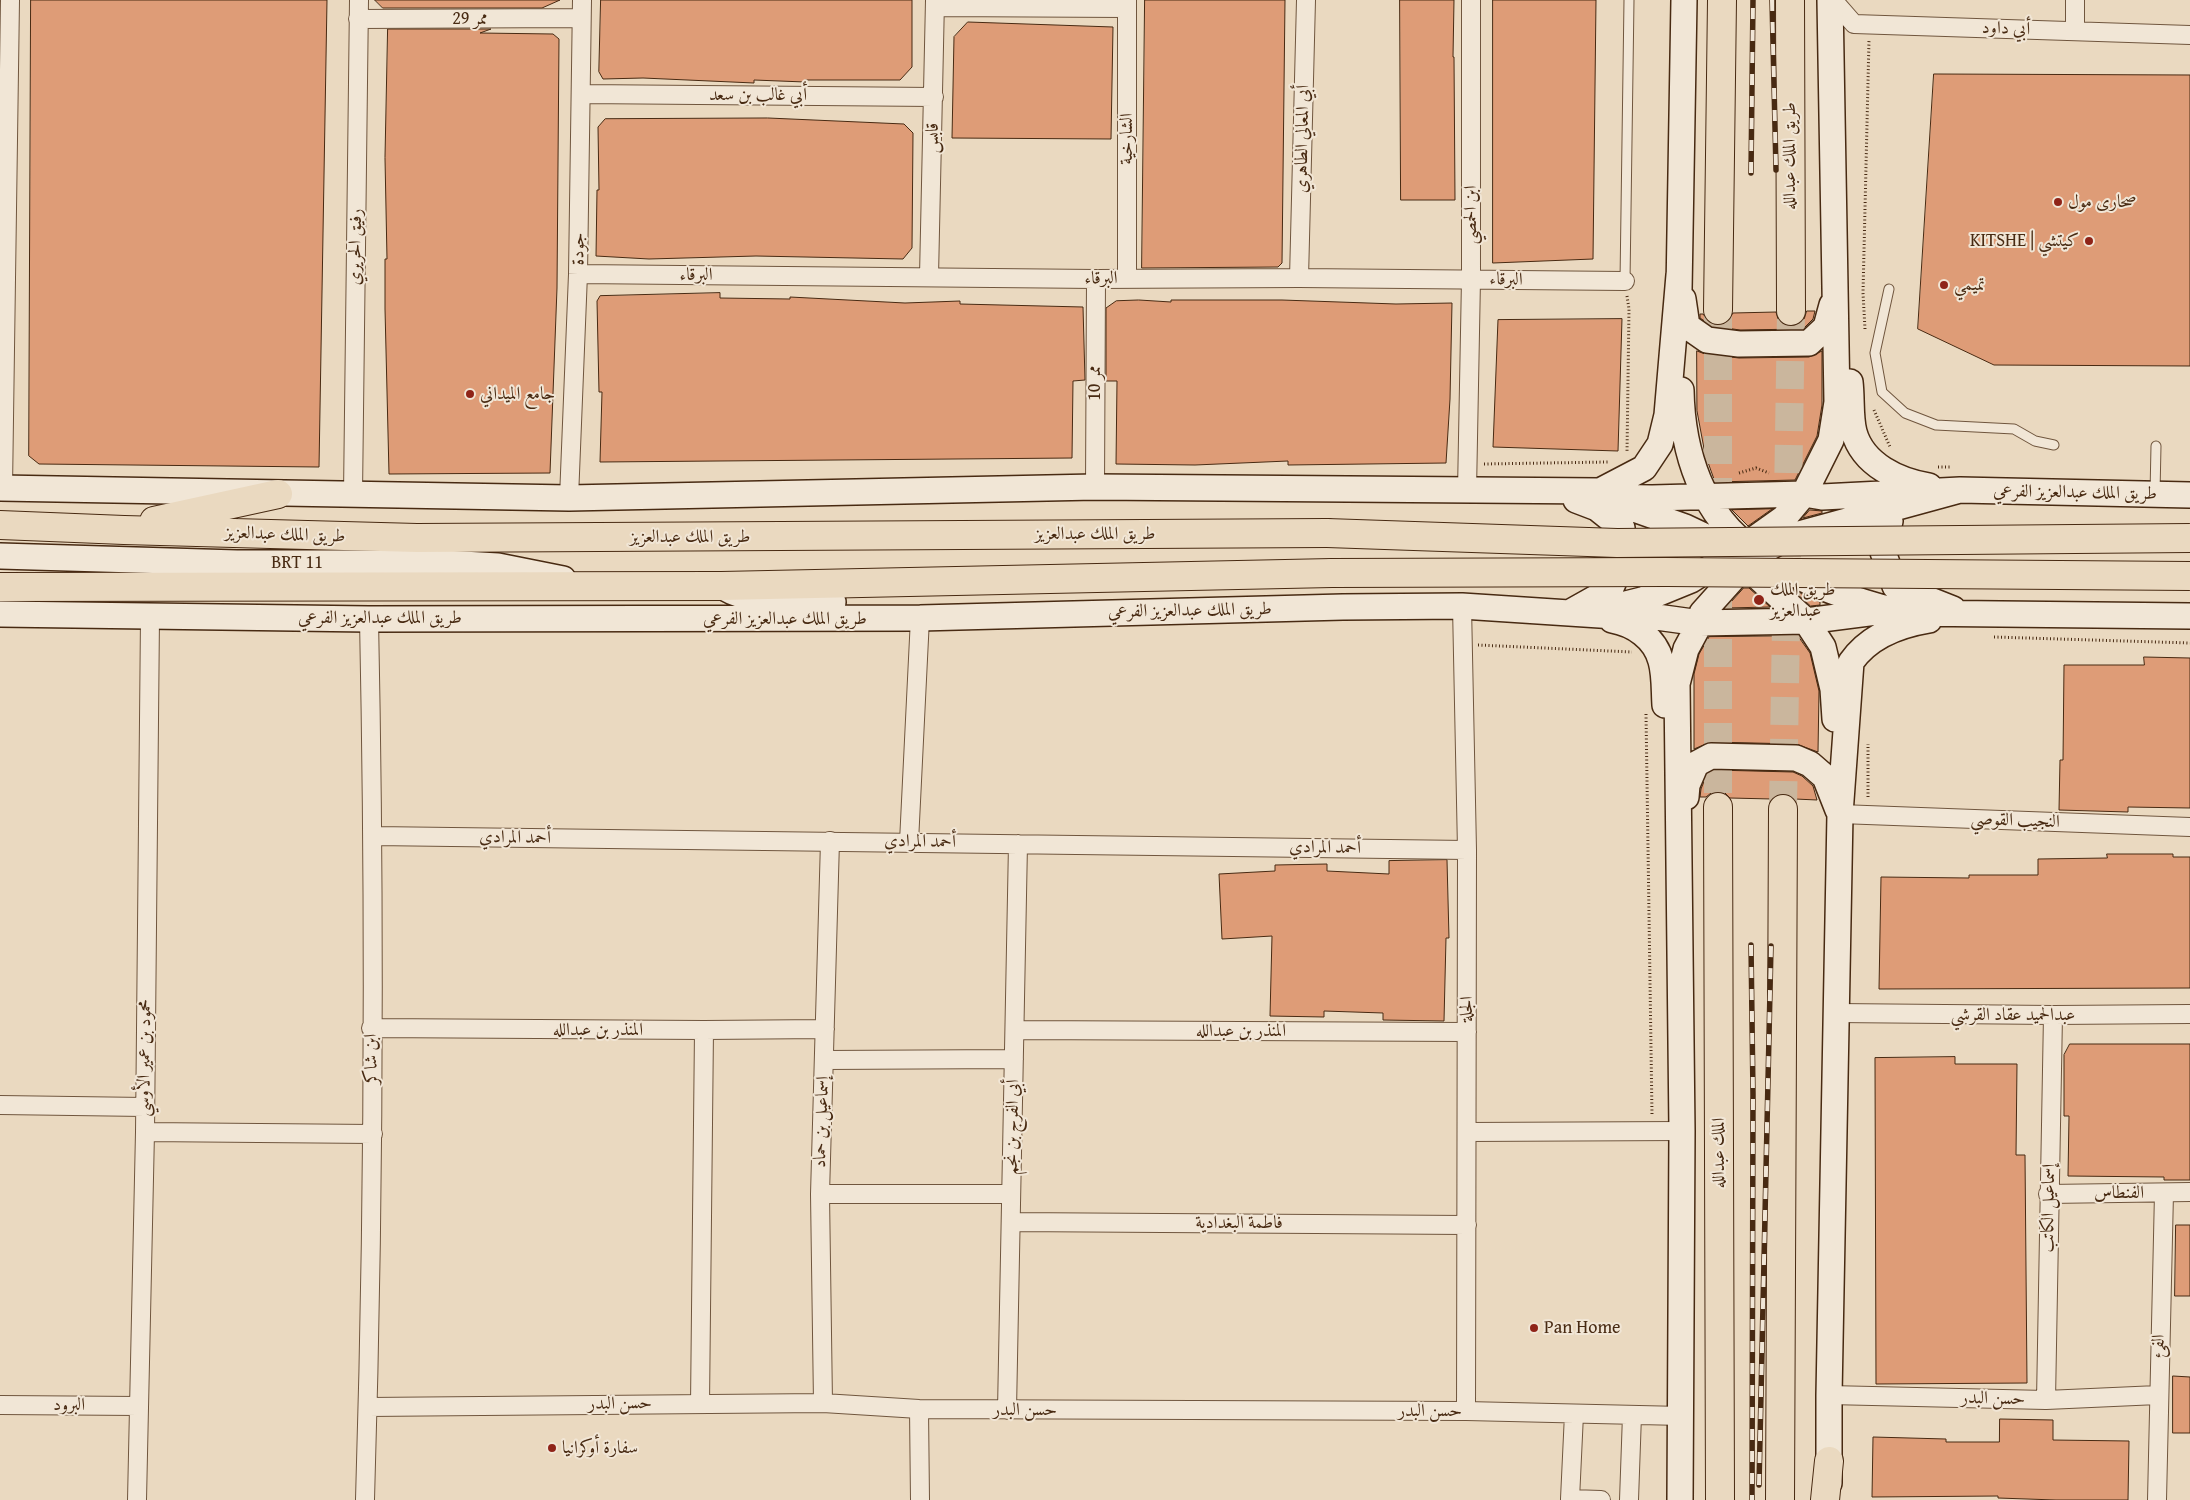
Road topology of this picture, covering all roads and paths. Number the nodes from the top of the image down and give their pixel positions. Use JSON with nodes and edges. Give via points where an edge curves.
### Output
{"nodes":[{"id":1,"x":10,"y":0,"type":"edge"},
{"id":2,"x":359,"y":0,"type":"edge"},
{"id":3,"x":582,"y":0,"type":"edge"},
{"id":4,"x":1306,"y":0,"type":"edge"},
{"id":5,"x":1471,"y":0,"type":"edge"},
{"id":6,"x":1629,"y":0,"type":"edge"},
{"id":7,"x":1684,"y":0,"type":"edge"},
{"id":8,"x":1722,"y":0,"type":"edge"},
{"id":9,"x":1790,"y":0,"type":"edge"},
{"id":10,"x":1831,"y":0,"type":"edge"},
{"id":11,"x":2075,"y":0,"type":"edge"},
{"id":12,"x":935,"y":3,"type":"edge"},
{"id":13,"x":1127,"y":4,"type":"edge"},
{"id":14,"x":581,"y":18,"type":"junction"},
{"id":15,"x":358,"y":19,"type":"junction"},
{"id":16,"x":1870,"y":25,"type":"junction"},
{"id":17,"x":2075,"y":32,"type":"junction"},
{"id":18,"x":2190,"y":35,"type":"edge"},
{"id":19,"x":582,"y":94,"type":"junction"},
{"id":20,"x":934,"y":97,"type":"junction"},
{"id":21,"x":1834,"y":208,"type":"junction"},
{"id":22,"x":578,"y":274,"type":"junction"},
{"id":23,"x":1679,"y":275,"type":"junction"},
{"id":24,"x":930,"y":276,"type":"junction"},
{"id":25,"x":1127,"y":278,"type":"junction"},
{"id":26,"x":1299,"y":278,"type":"junction"},
{"id":27,"x":1096,"y":279,"type":"junction"},
{"id":28,"x":1471,"y":279,"type":"junction"},
{"id":29,"x":1625,"y":281,"type":"junction"},
{"id":30,"x":1889,"y":289,"type":"dead end"},
{"id":31,"x":1718,"y":310,"type":"tunnel mouth"},
{"id":32,"x":1791,"y":311,"type":"tunnel mouth"},
{"id":33,"x":1866,"y":333,"type":"dead end"},
{"id":34,"x":1872,"y":406,"type":"dead end"},
{"id":35,"x":2054,"y":445,"type":"dead end"},
{"id":36,"x":2156,"y":446,"type":"dead end"},
{"id":37,"x":1883,"y":451,"type":"junction"},
{"id":38,"x":1617,"y":462,"type":"dead end"},
{"id":39,"x":1627,"y":462,"type":"dead end"},
{"id":40,"x":1467,"y":464,"type":"junction"},
{"id":41,"x":1930,"y":466,"type":"dead end"},
{"id":42,"x":1960,"y":479,"type":"junction"},
{"id":43,"x":1095,"y":487,"type":"junction"},
{"id":44,"x":2,"y":488,"type":"edge"},
{"id":45,"x":1467,"y":491,"type":"junction"},
{"id":46,"x":1553,"y":492,"type":"junction"},
{"id":47,"x":278,"y":494,"type":"junction"},
{"id":48,"x":353,"y":494,"type":"junction"},
{"id":49,"x":1804,"y":494,"type":"junction"},
{"id":50,"x":2155,"y":495,"type":"junction"},
{"id":51,"x":2190,"y":495,"type":"edge"},
{"id":52,"x":1599,"y":497,"type":"junction"},
{"id":53,"x":1707,"y":497,"type":"junction"},
{"id":54,"x":569,"y":498,"type":"junction"},
{"id":55,"x":3,"y":526,"type":"edge"},
{"id":56,"x":124,"y":530,"type":"junction"},
{"id":57,"x":2190,"y":538,"type":"edge"},
{"id":58,"x":1746,"y":554,"type":"junction"},
{"id":59,"x":0,"y":556,"type":"edge"},
{"id":60,"x":2190,"y":576,"type":"edge"},
{"id":61,"x":591,"y":585,"type":"junction"},
{"id":62,"x":721,"y":586,"type":"junction"},
{"id":63,"x":0,"y":587,"type":"edge"},
{"id":64,"x":1462,"y":606,"type":"junction"},
{"id":65,"x":1892,"y":610,"type":"junction"},
{"id":66,"x":1569,"y":613,"type":"junction"},
{"id":67,"x":0,"y":614,"type":"edge"},
{"id":68,"x":1021,"y":614,"type":"junction"},
{"id":69,"x":1963,"y":614,"type":"junction"},
{"id":70,"x":2190,"y":616,"type":"edge"},
{"id":71,"x":150,"y":617,"type":"junction"},
{"id":72,"x":920,"y":618,"type":"junction"},
{"id":73,"x":369,"y":619,"type":"junction"},
{"id":74,"x":1806,"y":621,"type":"junction"},
{"id":75,"x":1700,"y":623,"type":"junction"},
{"id":76,"x":1990,"y":637,"type":"dead end"},
{"id":77,"x":2190,"y":643,"type":"edge"},
{"id":78,"x":1463,"y":644,"type":"junction"},
{"id":79,"x":1635,"y":657,"type":"dead end"},
{"id":80,"x":1646,"y":706,"type":"dead end"},
{"id":81,"x":1868,"y":740,"type":"dead end"},
{"id":82,"x":1718,"y":807,"type":"tunnel mouth"},
{"id":83,"x":1783,"y":809,"type":"tunnel mouth"},
{"id":84,"x":1840,"y":814,"type":"junction"},
{"id":85,"x":1868,"y":815,"type":"junction"},
{"id":86,"x":2190,"y":827,"type":"edge"},
{"id":87,"x":374,"y":836,"type":"junction"},
{"id":88,"x":830,"y":842,"type":"junction"},
{"id":89,"x":909,"y":842,"type":"junction"},
{"id":90,"x":1018,"y":844,"type":"junction"},
{"id":91,"x":1467,"y":850,"type":"junction"},
{"id":92,"x":1680,"y":860,"type":"junction"},
{"id":93,"x":1836,"y":1013,"type":"junction"},
{"id":94,"x":2190,"y":1014,"type":"edge"},
{"id":95,"x":2053,"y":1015,"type":"junction"},
{"id":96,"x":371,"y":1028,"type":"junction"},
{"id":97,"x":825,"y":1029,"type":"junction"},
{"id":98,"x":704,"y":1030,"type":"junction"},
{"id":99,"x":1015,"y":1030,"type":"junction"},
{"id":100,"x":1467,"y":1032,"type":"junction"},
{"id":101,"x":1014,"y":1059,"type":"junction"},
{"id":102,"x":824,"y":1060,"type":"junction"},
{"id":103,"x":0,"y":1105,"type":"edge"},
{"id":104,"x":145,"y":1107,"type":"junction"},
{"id":105,"x":1652,"y":1131,"type":"junction"},
{"id":106,"x":1682,"y":1131,"type":"junction"},
{"id":107,"x":145,"y":1132,"type":"junction"},
{"id":108,"x":1467,"y":1132,"type":"junction"},
{"id":109,"x":373,"y":1134,"type":"junction"},
{"id":110,"x":2190,"y":1192,"type":"edge"},
{"id":111,"x":2164,"y":1193,"type":"junction"},
{"id":112,"x":820,"y":1194,"type":"junction"},
{"id":113,"x":1011,"y":1194,"type":"junction"},
{"id":114,"x":2048,"y":1194,"type":"junction"},
{"id":115,"x":1011,"y":1222,"type":"junction"},
{"id":116,"x":1467,"y":1225,"type":"junction"},
{"id":117,"x":1829,"y":1395,"type":"junction"},
{"id":118,"x":2158,"y":1395,"type":"junction"},
{"id":119,"x":2046,"y":1400,"type":"junction"},
{"id":120,"x":823,"y":1403,"type":"junction"},
{"id":121,"x":700,"y":1404,"type":"junction"},
{"id":122,"x":0,"y":1405,"type":"edge"},
{"id":123,"x":139,"y":1406,"type":"junction"},
{"id":124,"x":368,"y":1407,"type":"junction"},
{"id":125,"x":919,"y":1410,"type":"junction"},
{"id":126,"x":1007,"y":1410,"type":"junction"},
{"id":127,"x":1466,"y":1412,"type":"junction"},
{"id":128,"x":1574,"y":1414,"type":"junction"},
{"id":129,"x":1632,"y":1415,"type":"junction"},
{"id":130,"x":1682,"y":1416,"type":"junction"},
{"id":131,"x":1829,"y":1461,"type":"junction"},
{"id":132,"x":137,"y":1500,"type":"edge"},
{"id":133,"x":365,"y":1500,"type":"edge"},
{"id":134,"x":920,"y":1500,"type":"edge"},
{"id":135,"x":1600,"y":1500,"type":"edge"},
{"id":136,"x":1629,"y":1500,"type":"edge"},
{"id":137,"x":1680,"y":1500,"type":"edge"},
{"id":138,"x":1720,"y":1500,"type":"edge"},
{"id":139,"x":1780,"y":1500,"type":"edge"},
{"id":140,"x":1825,"y":1500,"type":"edge"},
{"id":141,"x":1830,"y":1500,"type":"edge"},
{"id":142,"x":2156,"y":1500,"type":"edge"}],
"edges":[{"from":1,"to":44,"type":"street"},
{"from":2,"to":15,"type":"street","name":"رفيق الحريري"},
{"from":3,"to":14,"type":"street","name":"جودة"},
{"from":4,"to":26,"type":"street","name":"أبي المعالي الطاهري"},
{"from":5,"to":28,"type":"street","name":"ابن الحمصي"},
{"from":6,"to":29,"type":"lane"},
{"from":7,"to":23,"type":"main road"},
{"from":8,"to":31,"type":"main road"},
{"from":9,"to":32,"type":"main road","name":"طريق الملك عبدالله"},
{"from":10,"to":16,"type":"street","name":"أبي داود","via":[[1854,24]]},
{"from":10,"to":21,"type":"main road"},
{"from":11,"to":17,"type":"street"},
{"from":12,"to":13,"type":"street"},
{"from":12,"to":20,"type":"street","name":"قابس"},
{"from":13,"to":25,"type":"street","name":"الشارخية"},
{"from":14,"to":15,"type":"street","name":"ممر 29"},
{"from":14,"to":19,"type":"street","name":"جودة"},
{"from":15,"to":48,"type":"street","name":"رفيق الحريري"},
{"from":16,"to":17,"type":"street","name":"أبي داود"},
{"from":16,"to":33,"type":"path","via":[[1863,293]]},
{"from":17,"to":18,"type":"street","name":"أبي داود"},
{"from":19,"to":20,"type":"street","name":"أبي غالب بن سعد"},
{"from":19,"to":22,"type":"street","name":"جودة"},
{"from":20,"to":24,"type":"street","name":"قابس"},
{"from":21,"to":23,"type":"main road","via":[[1832,310],[1826,328],[1810,343],[1739,344],[1707,340],[1687,326]]},
{"from":21,"to":37,"type":"main road","via":[[1854,433]]},
{"from":21,"to":49,"type":"main road","via":[[1837,402],[1831,440]]},
{"from":22,"to":24,"type":"street","name":"البرقاء"},
{"from":22,"to":54,"type":"street","name":"جودة"},
{"from":23,"to":46,"type":"main road","via":[[1667,415],[1660,444],[1644,468],[1600,491]]},
{"from":23,"to":53,"type":"main road","via":[[1684,432],[1696,478]]},
{"from":24,"to":27,"type":"street","name":"البرقاء"},
{"from":25,"to":26,"type":"street","name":"البرقاء"},
{"from":25,"to":27,"type":"street","name":"البرقاء"},
{"from":26,"to":28,"type":"street","name":"البرقاء"},
{"from":27,"to":43,"type":"street","name":"ممر 10"},
{"from":28,"to":29,"type":"street","name":"البرقاء"},
{"from":28,"to":40,"type":"street","name":"ابن الحمصي"},
{"from":29,"to":39,"type":"path","via":[[1629,309]]},
{"from":30,"to":35,"type":"lane","via":[[1875,352],[1882,392],[1905,413],[1936,425],[2014,429],[2034,442]]},
{"from":34,"to":37,"type":"path"},
{"from":36,"to":50,"type":"lane"},
{"from":37,"to":42,"type":"main road","via":[[1883,470],[1913,483]]},
{"from":38,"to":40,"type":"path"},
{"from":40,"to":45,"type":"street","name":"ابن الحمصي"},
{"from":41,"to":42,"type":"path"},
{"from":42,"to":49,"type":"main road","via":[[1822,497]]},
{"from":42,"to":50,"type":"main road","name":"طريق الملك عبدالعزيز الفرعي"},
{"from":42,"to":58,"type":"main road"},
{"from":42,"to":69,"type":"main road","via":[[1890,521],[1883,552],[1895,586]]},
{"from":43,"to":45,"type":"main road"},
{"from":43,"to":54,"type":"main road"},
{"from":44,"to":47,"type":"main road"},
{"from":45,"to":46,"type":"main road"},
{"from":46,"to":52,"type":"main road"},
{"from":46,"to":66,"type":"main road","via":[[1597,508],[1622,528],[1625,556],[1610,590]]},
{"from":47,"to":48,"type":"main road"},
{"from":47,"to":56,"type":"main road"},
{"from":48,"to":54,"type":"main road"},
{"from":49,"to":53,"type":"main road"},
{"from":49,"to":58,"type":"main road"},
{"from":50,"to":51,"type":"main road","name":"طريق الملك عبدالعزيز الفرعي"},
{"from":52,"to":53,"type":"main road"},
{"from":52,"to":58,"type":"main road","via":[[1685,527]]},
{"from":53,"to":58,"type":"main road"},
{"from":55,"to":56,"type":"main road","name":"طريق الملك عبدالعزيز"},
{"from":56,"to":57,"type":"main road","name":"طريق الملك عبدالعزيز","bridge":true,"via":[[417,538],[1327,533],[1617,543]]},
{"from":58,"to":65,"type":"main road","via":[[1818,586]]},
{"from":58,"to":66,"type":"main road","via":[[1650,597],[1628,604]]},
{"from":58,"to":74,"type":"main road"},
{"from":58,"to":75,"type":"main road","via":[[1702,613]]},
{"from":59,"to":61,"type":"main road","name":"BRT 11","via":[[498,566]]},
{"from":60,"to":62,"type":"main road","bridge":true,"via":[[1332,573]]},
{"from":61,"to":62,"type":"main road"},
{"from":61,"to":63,"type":"main road"},
{"from":62,"to":68,"type":"main road","via":[[757,600],[974,602]]},
{"from":64,"to":66,"type":"main road","name":"طريق الملك عبدالعزيز الفرعي"},
{"from":64,"to":68,"type":"main road","name":"طريق الملك عبدالعزيز الفرعي"},
{"from":64,"to":78,"type":"street","name":"الجلة"},
{"from":65,"to":69,"type":"main road"},
{"from":65,"to":74,"type":"main road"},
{"from":66,"to":75,"type":"main road","via":[[1642,615]]},
{"from":66,"to":92,"type":"main road","via":[[1623,622],[1637,628],[1652,642],[1661,661]]},
{"from":67,"to":71,"type":"main road","name":"طريق الملك عبدالعزيز الفرعي"},
{"from":68,"to":72,"type":"main road","name":"طريق الملك عبدالعزيز الفرعي"},
{"from":69,"to":70,"type":"main road"},
{"from":69,"to":84,"type":"main road","via":[[1914,622],[1881,634],[1851,662]]},
{"from":71,"to":73,"type":"main road","name":"طريق الملك عبدالعزيز الفرعي"},
{"from":71,"to":104,"type":"street","name":"محمود بن عمير الأوسي"},
{"from":72,"to":73,"type":"main road","name":"طريق الملك عبدالعزيز الفرعي"},
{"from":72,"to":89,"type":"street"},
{"from":73,"to":87,"type":"street","name":"ابن شاكر"},
{"from":74,"to":75,"type":"main road"},
{"from":74,"to":84,"type":"main road","via":[[1823,648],[1833,690]]},
{"from":75,"to":92,"type":"main road","via":[[1686,649],[1677,684]]},
{"from":76,"to":77,"type":"path"},
{"from":78,"to":79,"type":"path","via":[[1630,652]]},
{"from":78,"to":91,"type":"street","name":"الجلة"},
{"from":80,"to":105,"type":"path"},
{"from":81,"to":85,"type":"path"},
{"from":82,"to":138,"type":"main road","name":"الملك عبدالله"},
{"from":83,"to":139,"type":"main road"},
{"from":84,"to":85,"type":"street","name":"النجيب القوصي"},
{"from":84,"to":92,"type":"main road","via":[[1825,777],[1810,764],[1796,758],[1711,756],[1696,764],[1687,785]]},
{"from":84,"to":93,"type":"main road"},
{"from":85,"to":86,"type":"street","name":"النجيب القوصي"},
{"from":87,"to":88,"type":"street","name":"أحمد المرادي"},
{"from":87,"to":96,"type":"street","name":"ابن شاكر"},
{"from":88,"to":89,"type":"street","name":"أحمد المرادي"},
{"from":88,"to":97,"type":"street","name":"إسماعيل بن حماد"},
{"from":89,"to":90,"type":"street","name":"أحمد المرادي"},
{"from":90,"to":91,"type":"street","name":"أحمد المرادي"},
{"from":90,"to":99,"type":"street","name":"أبي الفرج بن نجم"},
{"from":91,"to":100,"type":"street","name":"الجلة"},
{"from":92,"to":106,"type":"main road"},
{"from":93,"to":95,"type":"street","name":"عبدالحميد عقاد القرشي"},
{"from":93,"to":117,"type":"main road"},
{"from":94,"to":95,"type":"street","name":"عبدالحميد عقاد القرشي"},
{"from":95,"to":114,"type":"street","name":"إسماعيل الكاتب"},
{"from":96,"to":98,"type":"street","name":"المنذر بن عبدالله"},
{"from":96,"to":109,"type":"street","name":"ابن شاكر"},
{"from":97,"to":98,"type":"street","name":"المنذر بن عبدالله"},
{"from":97,"to":102,"type":"street","name":"إسماعيل بن حماد"},
{"from":98,"to":121,"type":"street"},
{"from":99,"to":100,"type":"street","name":"المنذر بن عبدالله"},
{"from":99,"to":101,"type":"street","name":"أبي الفرج بن نجم"},
{"from":100,"to":108,"type":"street","name":"الجلة"},
{"from":101,"to":102,"type":"street"},
{"from":101,"to":113,"type":"street","name":"أبي الفرج بن نجم"},
{"from":102,"to":112,"type":"street","name":"إسماعيل بن حماد"},
{"from":103,"to":104,"type":"street"},
{"from":104,"to":107,"type":"street","name":"محمود بن عمير الأوسي"},
{"from":105,"to":106,"type":"street"},
{"from":105,"to":108,"type":"street"},
{"from":106,"to":130,"type":"main road"},
{"from":107,"to":109,"type":"street"},
{"from":107,"to":123,"type":"street","name":"محمود بن عمير الأوسي"},
{"from":108,"to":116,"type":"street","name":"الجلة"},
{"from":109,"to":124,"type":"street","name":"ابن شاكر"},
{"from":110,"to":111,"type":"street","name":"الفنطاس"},
{"from":111,"to":114,"type":"street","name":"الفنطاس"},
{"from":111,"to":118,"type":"street","name":"الفئ"},
{"from":112,"to":113,"type":"street"},
{"from":112,"to":120,"type":"street","name":"إسماعيل بن حماد"},
{"from":113,"to":115,"type":"street","name":"أبي الفرج بن نجم"},
{"from":114,"to":119,"type":"street","name":"إسماعيل الكاتب"},
{"from":115,"to":116,"type":"street","name":"فاطمة البغدادية"},
{"from":115,"to":126,"type":"street","name":"أبي الفرج بن نجم"},
{"from":116,"to":127,"type":"street","name":"الجلة"},
{"from":117,"to":119,"type":"street","name":"حسن البدر"},
{"from":117,"to":131,"type":"main road"},
{"from":118,"to":119,"type":"street","name":"حسن البدر"},
{"from":118,"to":142,"type":"street","name":"الفئ"},
{"from":120,"to":121,"type":"street","name":"حسن البدر"},
{"from":120,"to":125,"type":"street","name":"حسن البدر"},
{"from":121,"to":124,"type":"street","name":"حسن البدر"},
{"from":122,"to":123,"type":"street","name":"البرود"},
{"from":123,"to":132,"type":"street","name":"محمود بن عمير الأوسي"},
{"from":124,"to":133,"type":"street","name":"ابن شاكر"},
{"from":125,"to":126,"type":"street","name":"حسن البدر"},
{"from":125,"to":134,"type":"street"},
{"from":126,"to":127,"type":"street","name":"حسن البدر"},
{"from":127,"to":128,"type":"street","name":"حسن البدر"},
{"from":128,"to":129,"type":"street","name":"حسن البدر"},
{"from":128,"to":135,"type":"street","via":[[1570,1499]]},
{"from":129,"to":130,"type":"street","name":"حسن البدر"},
{"from":129,"to":136,"type":"street"},
{"from":130,"to":137,"type":"main road"},
{"from":131,"to":140,"type":"main road"},
{"from":131,"to":141,"type":"main road"}]}
